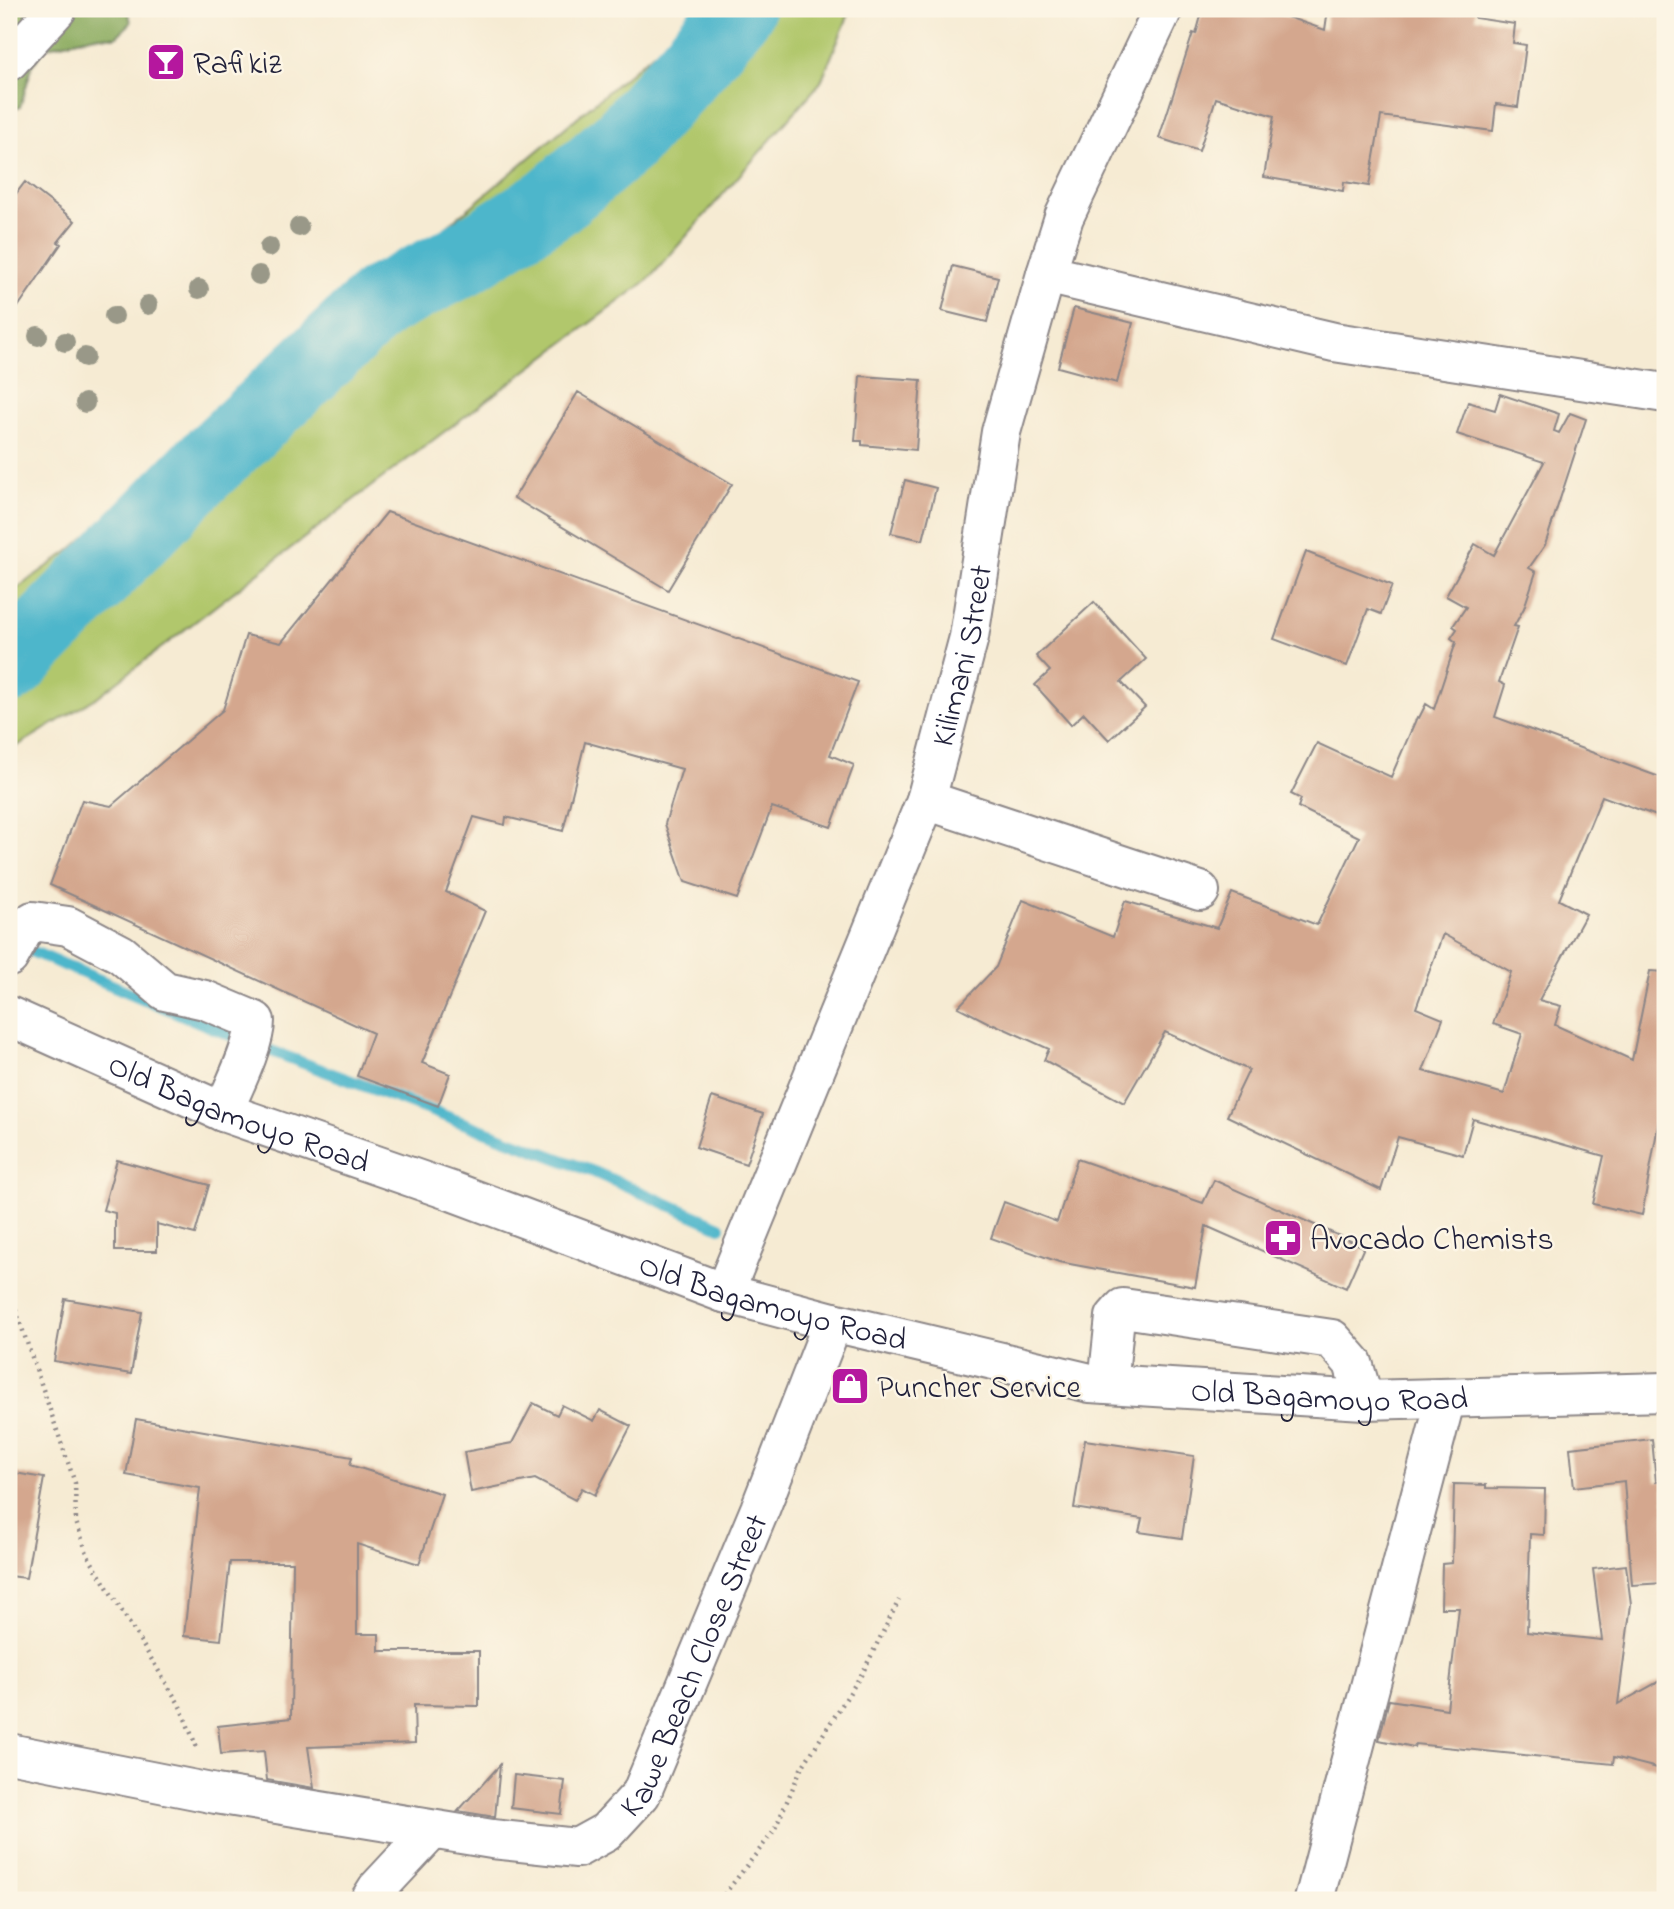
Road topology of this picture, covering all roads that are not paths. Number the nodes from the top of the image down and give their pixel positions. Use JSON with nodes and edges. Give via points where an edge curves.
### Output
{"nodes":[{"id":1,"x":1163,"y":9,"type":"edge"},
{"id":2,"x":57,"y":10,"type":"edge"},
{"id":3,"x":9,"y":61,"type":"edge"},
{"id":4,"x":1046,"y":274,"type":"junction"},
{"id":5,"x":1665,"y":393,"type":"edge"},
{"id":6,"x":926,"y":800,"type":"junction"},
{"id":7,"x":1200,"y":891,"type":"dead end"},
{"id":8,"x":9,"y":957,"type":"edge"},
{"id":9,"x":9,"y":1016,"type":"edge"},
{"id":10,"x":223,"y":1112,"type":"junction"},
{"id":11,"x":724,"y":1293,"type":"junction"},
{"id":12,"x":832,"y":1322,"type":"junction"},
{"id":13,"x":1108,"y":1384,"type":"junction"},
{"id":14,"x":1665,"y":1392,"type":"edge"},
{"id":15,"x":1446,"y":1398,"type":"junction"},
{"id":16,"x":1364,"y":1400,"type":"junction"},
{"id":17,"x":9,"y":1753,"type":"edge"},
{"id":18,"x":432,"y":1830,"type":"junction"},
{"id":19,"x":370,"y":1900,"type":"edge"},
{"id":20,"x":1314,"y":1900,"type":"edge"}],
"edges":[{"from":1,"to":4,"type":"street","name":"Kilimani Street","via":[[1064,217]]},
{"from":2,"to":3,"type":"street"},
{"from":4,"to":5,"type":"street","via":[[1334,342]]},
{"from":4,"to":6,"type":"street","name":"Kilimani Street","via":[[1002,432],[969,637]]},
{"from":6,"to":7,"type":"street"},
{"from":6,"to":11,"type":"street","name":"Kilimani Street"},
{"from":8,"to":10,"type":"street","via":[[33,921],[68,926],[121,954],[165,991],[205,1000],[255,1021],[244,1063]]},
{"from":9,"to":10,"type":"street","name":"Old Bagamoyo Road"},
{"from":10,"to":11,"type":"street","name":"Old Bagamoyo Road"},
{"from":11,"to":12,"type":"street","name":"Old Bagamoyo Road"},
{"from":12,"to":13,"type":"street","name":"Old Bagamoyo Road"},
{"from":12,"to":18,"type":"street","name":"Kawe Beach Close Street","via":[[760,1510],[641,1794],[606,1832],[577,1848]]},
{"from":13,"to":16,"type":"street","name":"Old Bagamoyo Road"},
{"from":13,"to":16,"type":"street","via":[[1115,1317],[1122,1308],[1332,1339],[1353,1363]]},
{"from":14,"to":15,"type":"street","name":"Old Bagamoyo Road"},
{"from":15,"to":16,"type":"street","name":"Old Bagamoyo Road"},
{"from":15,"to":20,"type":"street"},
{"from":17,"to":18,"type":"street","name":"Kawe Beach Close Street"},
{"from":18,"to":19,"type":"street"}]}
